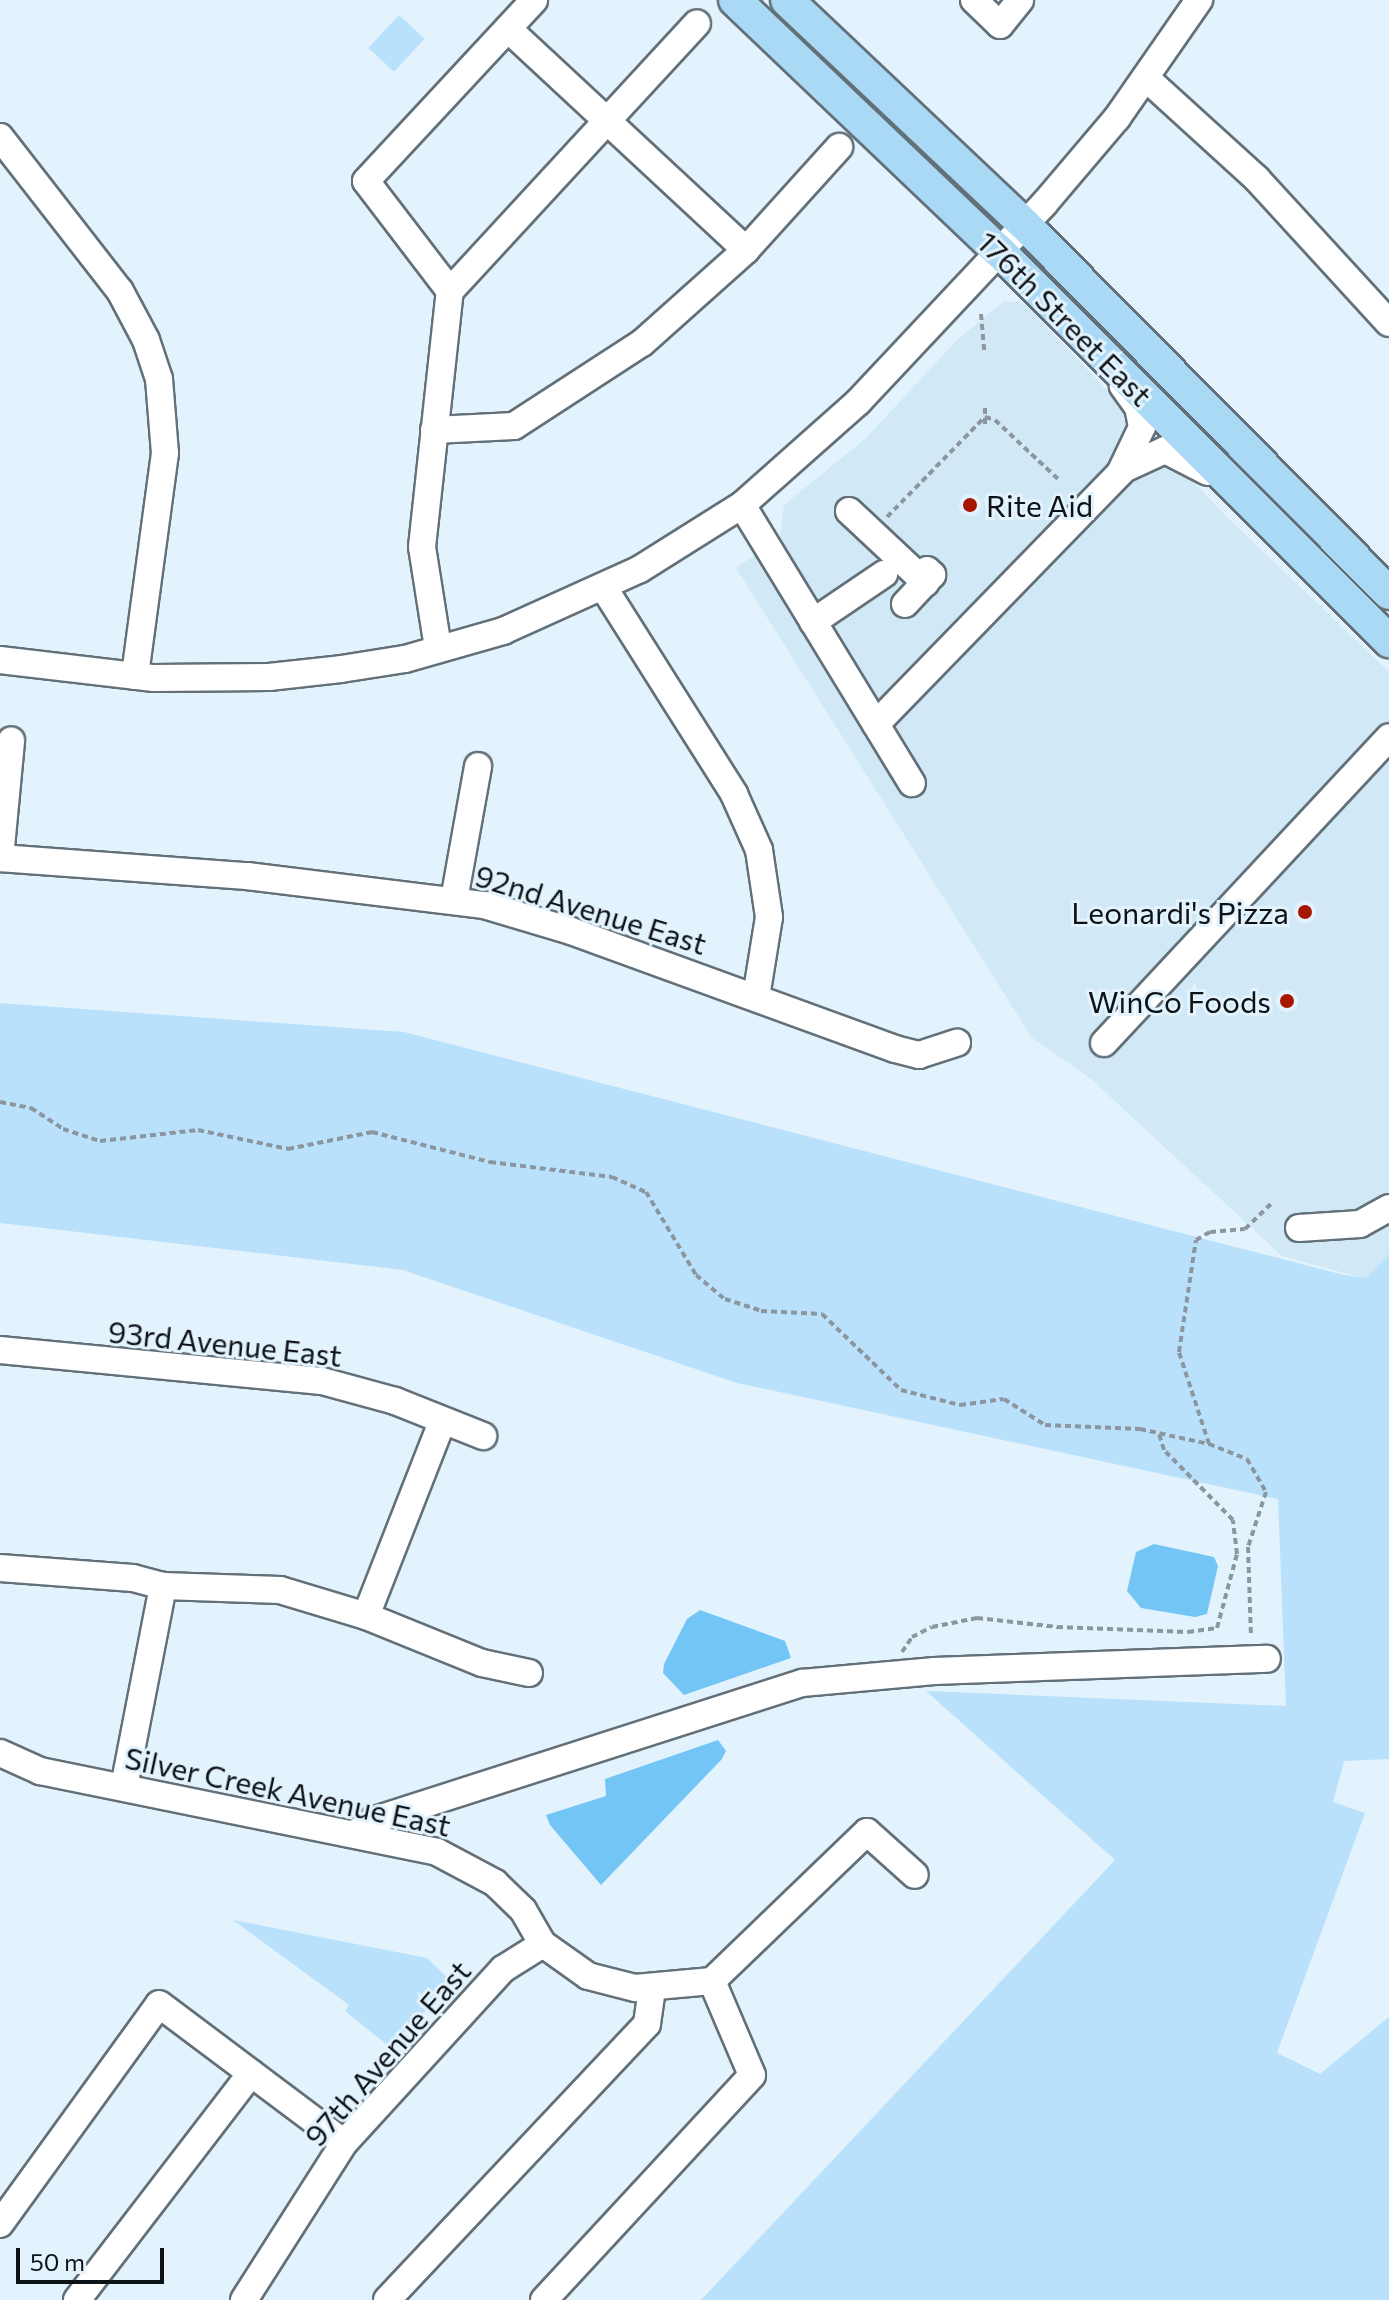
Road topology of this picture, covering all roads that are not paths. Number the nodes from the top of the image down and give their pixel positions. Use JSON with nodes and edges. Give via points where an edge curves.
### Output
{"nodes":[{"id":1,"x":534,"y":0,"type":"edge"},
{"id":2,"x":735,"y":0,"type":"edge"},
{"id":3,"x":787,"y":0,"type":"edge"},
{"id":4,"x":974,"y":0,"type":"edge"},
{"id":5,"x":1020,"y":0,"type":"edge"},
{"id":6,"x":1199,"y":0,"type":"edge"},
{"id":7,"x":697,"y":23,"type":"dead end"},
{"id":8,"x":508,"y":29,"type":"junction"},
{"id":9,"x":1146,"y":78,"type":"junction"},
{"id":10,"x":606,"y":121,"type":"junction"},
{"id":11,"x":0,"y":137,"type":"edge"},
{"id":12,"x":839,"y":147,"type":"dead end"},
{"id":13,"x":1024,"y":224,"type":"junction"},
{"id":14,"x":746,"y":250,"type":"junction"},
{"id":15,"x":999,"y":251,"type":"junction"},
{"id":16,"x":450,"y":291,"type":"junction"},
{"id":17,"x":1389,"y":323,"type":"edge"},
{"id":18,"x":1073,"y":325,"type":"junction"},
{"id":19,"x":434,"y":430,"type":"junction"},
{"id":20,"x":1120,"y":473,"type":"junction"},
{"id":21,"x":1241,"y":493,"type":"junction"},
{"id":22,"x":742,"y":505,"type":"junction"},
{"id":23,"x":919,"y":567,"type":"junction"},
{"id":24,"x":884,"y":574,"type":"dead end"},
{"id":25,"x":604,"y":588,"type":"junction"},
{"id":26,"x":1389,"y":593,"type":"edge"},
{"id":27,"x":905,"y":604,"type":"dead end"},
{"id":28,"x":813,"y":622,"type":"junction"},
{"id":29,"x":1389,"y":641,"type":"edge"},
{"id":30,"x":438,"y":648,"type":"junction"},
{"id":31,"x":0,"y":660,"type":"edge"},
{"id":32,"x":135,"y":676,"type":"junction"},
{"id":33,"x":876,"y":724,"type":"junction"},
{"id":34,"x":1389,"y":737,"type":"edge"},
{"id":35,"x":11,"y":741,"type":"dead end"},
{"id":36,"x":478,"y":766,"type":"dead end"},
{"id":37,"x":912,"y":783,"type":"dead end"},
{"id":38,"x":0,"y":858,"type":"edge"},
{"id":39,"x":454,"y":900,"type":"junction"},
{"id":40,"x":756,"y":997,"type":"junction"},
{"id":41,"x":957,"y":1043,"type":"dead end"},
{"id":42,"x":1104,"y":1043,"type":"dead end"},
{"id":43,"x":1389,"y":1208,"type":"edge"},
{"id":44,"x":1299,"y":1228,"type":"dead end"},
{"id":45,"x":0,"y":1350,"type":"edge"},
{"id":46,"x":442,"y":1422,"type":"junction"},
{"id":47,"x":483,"y":1436,"type":"dead end"},
{"id":48,"x":0,"y":1568,"type":"edge"},
{"id":49,"x":163,"y":1586,"type":"junction"},
{"id":50,"x":366,"y":1616,"type":"junction"},
{"id":51,"x":1259,"y":1660,"type":"road end"},
{"id":52,"x":529,"y":1673,"type":"dead end"},
{"id":53,"x":0,"y":1753,"type":"edge"},
{"id":54,"x":124,"y":1787,"type":"junction"},
{"id":55,"x":355,"y":1834,"type":"junction"},
{"id":56,"x":915,"y":1875,"type":"dead end"},
{"id":57,"x":543,"y":1944,"type":"junction"},
{"id":58,"x":712,"y":1981,"type":"junction"},
{"id":59,"x":652,"y":1987,"type":"junction"},
{"id":60,"x":251,"y":2073,"type":"junction"},
{"id":61,"x":344,"y":2143,"type":"junction"},
{"id":62,"x":0,"y":2224,"type":"edge"},
{"id":63,"x":390,"y":2299,"type":"edge"},
{"id":64,"x":77,"y":2300,"type":"edge"},
{"id":65,"x":244,"y":2300,"type":"edge"},
{"id":66,"x":544,"y":2300,"type":"edge"}],
"edges":[{"from":1,"to":8,"type":"street"},
{"from":2,"to":15,"type":"main road","name":"176th Street East"},
{"from":3,"to":13,"type":"main road","name":"176th Street East"},
{"from":4,"to":5,"type":"street","via":[[1000,25]]},
{"from":6,"to":9,"type":"street"},
{"from":7,"to":10,"type":"street"},
{"from":8,"to":10,"type":"street"},
{"from":8,"to":16,"type":"street","via":[[366,181]]},
{"from":9,"to":13,"type":"street"},
{"from":9,"to":17,"type":"street","via":[[1257,179]]},
{"from":10,"to":14,"type":"street"},
{"from":10,"to":16,"type":"street"},
{"from":11,"to":32,"type":"street","via":[[120,291],[159,379],[165,453]]},
{"from":12,"to":14,"type":"street"},
{"from":13,"to":15,"type":"street"},
{"from":13,"to":26,"type":"main road","name":"176th Street East"},
{"from":14,"to":19,"type":"street","via":[[642,343],[514,426]]},
{"from":15,"to":18,"type":"main road","name":"176th Street East"},
{"from":15,"to":22,"type":"street","via":[[858,402]]},
{"from":16,"to":19,"type":"street"},
{"from":18,"to":20,"type":"street","via":[[1141,415],[1141,437]]},
{"from":18,"to":21,"type":"main road","name":"176th Street East"},
{"from":19,"to":30,"type":"street","via":[[422,547]]},
{"from":20,"to":21,"type":"street","via":[[1152,452],[1173,451]]},
{"from":20,"to":33,"type":"street"},
{"from":21,"to":29,"type":"main road","name":"176th Street East"},
{"from":22,"to":25,"type":"street"},
{"from":22,"to":28,"type":"street"},
{"from":23,"to":23,"type":"street","via":[[852,508],[879,526]]},
{"from":23,"to":27,"type":"street"},
{"from":24,"to":28,"type":"street"},
{"from":25,"to":30,"type":"street","via":[[503,631]]},
{"from":25,"to":40,"type":"street","via":[[734,794],[759,850],[769,917]]},
{"from":28,"to":33,"type":"street"},
{"from":30,"to":32,"type":"street","via":[[405,659],[269,677]]},
{"from":31,"to":32,"type":"street"},
{"from":33,"to":37,"type":"street"},
{"from":34,"to":42,"type":"street"},
{"from":35,"to":38,"type":"street"},
{"from":36,"to":39,"type":"street"},
{"from":38,"to":39,"type":"street","name":"92nd Avenue East","via":[[247,876]]},
{"from":39,"to":40,"type":"street","name":"92nd Avenue East","via":[[529,917]]},
{"from":40,"to":41,"type":"street","name":"92nd Avenue East","via":[[919,1055]]},
{"from":43,"to":44,"type":"street","via":[[1360,1224]]},
{"from":45,"to":46,"type":"street","name":"93rd Avenue East","via":[[322,1381],[395,1401]]},
{"from":46,"to":47,"type":"street","name":"93rd Avenue East"},
{"from":46,"to":50,"type":"street"},
{"from":48,"to":49,"type":"street","via":[[133,1578]]},
{"from":49,"to":50,"type":"street","via":[[280,1590]]},
{"from":49,"to":54,"type":"street"},
{"from":50,"to":52,"type":"street","via":[[482,1663]]},
{"from":51,"to":55,"type":"street","via":[[802,1683],[372,1821]]},
{"from":53,"to":54,"type":"street","name":"Silver Creek Avenue East","via":[[40,1771]]},
{"from":54,"to":55,"type":"street","name":"Silver Creek Avenue East"},
{"from":55,"to":57,"type":"street","name":"Silver Creek Avenue East","via":[[437,1852],[471,1867],[523,1910]]},
{"from":56,"to":58,"type":"street","via":[[867,1832]]},
{"from":57,"to":59,"type":"street","name":"Silver Creek Avenue East","via":[[588,1976]]},
{"from":57,"to":61,"type":"street","name":"97th Avenue East","via":[[483,1990]]},
{"from":58,"to":59,"type":"street","name":"Silver Creek Avenue East"},
{"from":58,"to":66,"type":"street","via":[[752,2075]]},
{"from":59,"to":63,"type":"street","via":[[647,2024]]},
{"from":60,"to":61,"type":"street"},
{"from":60,"to":62,"type":"street","via":[[159,2004]]},
{"from":60,"to":64,"type":"street"},
{"from":61,"to":65,"type":"street","name":"97th Avenue East"}]}
